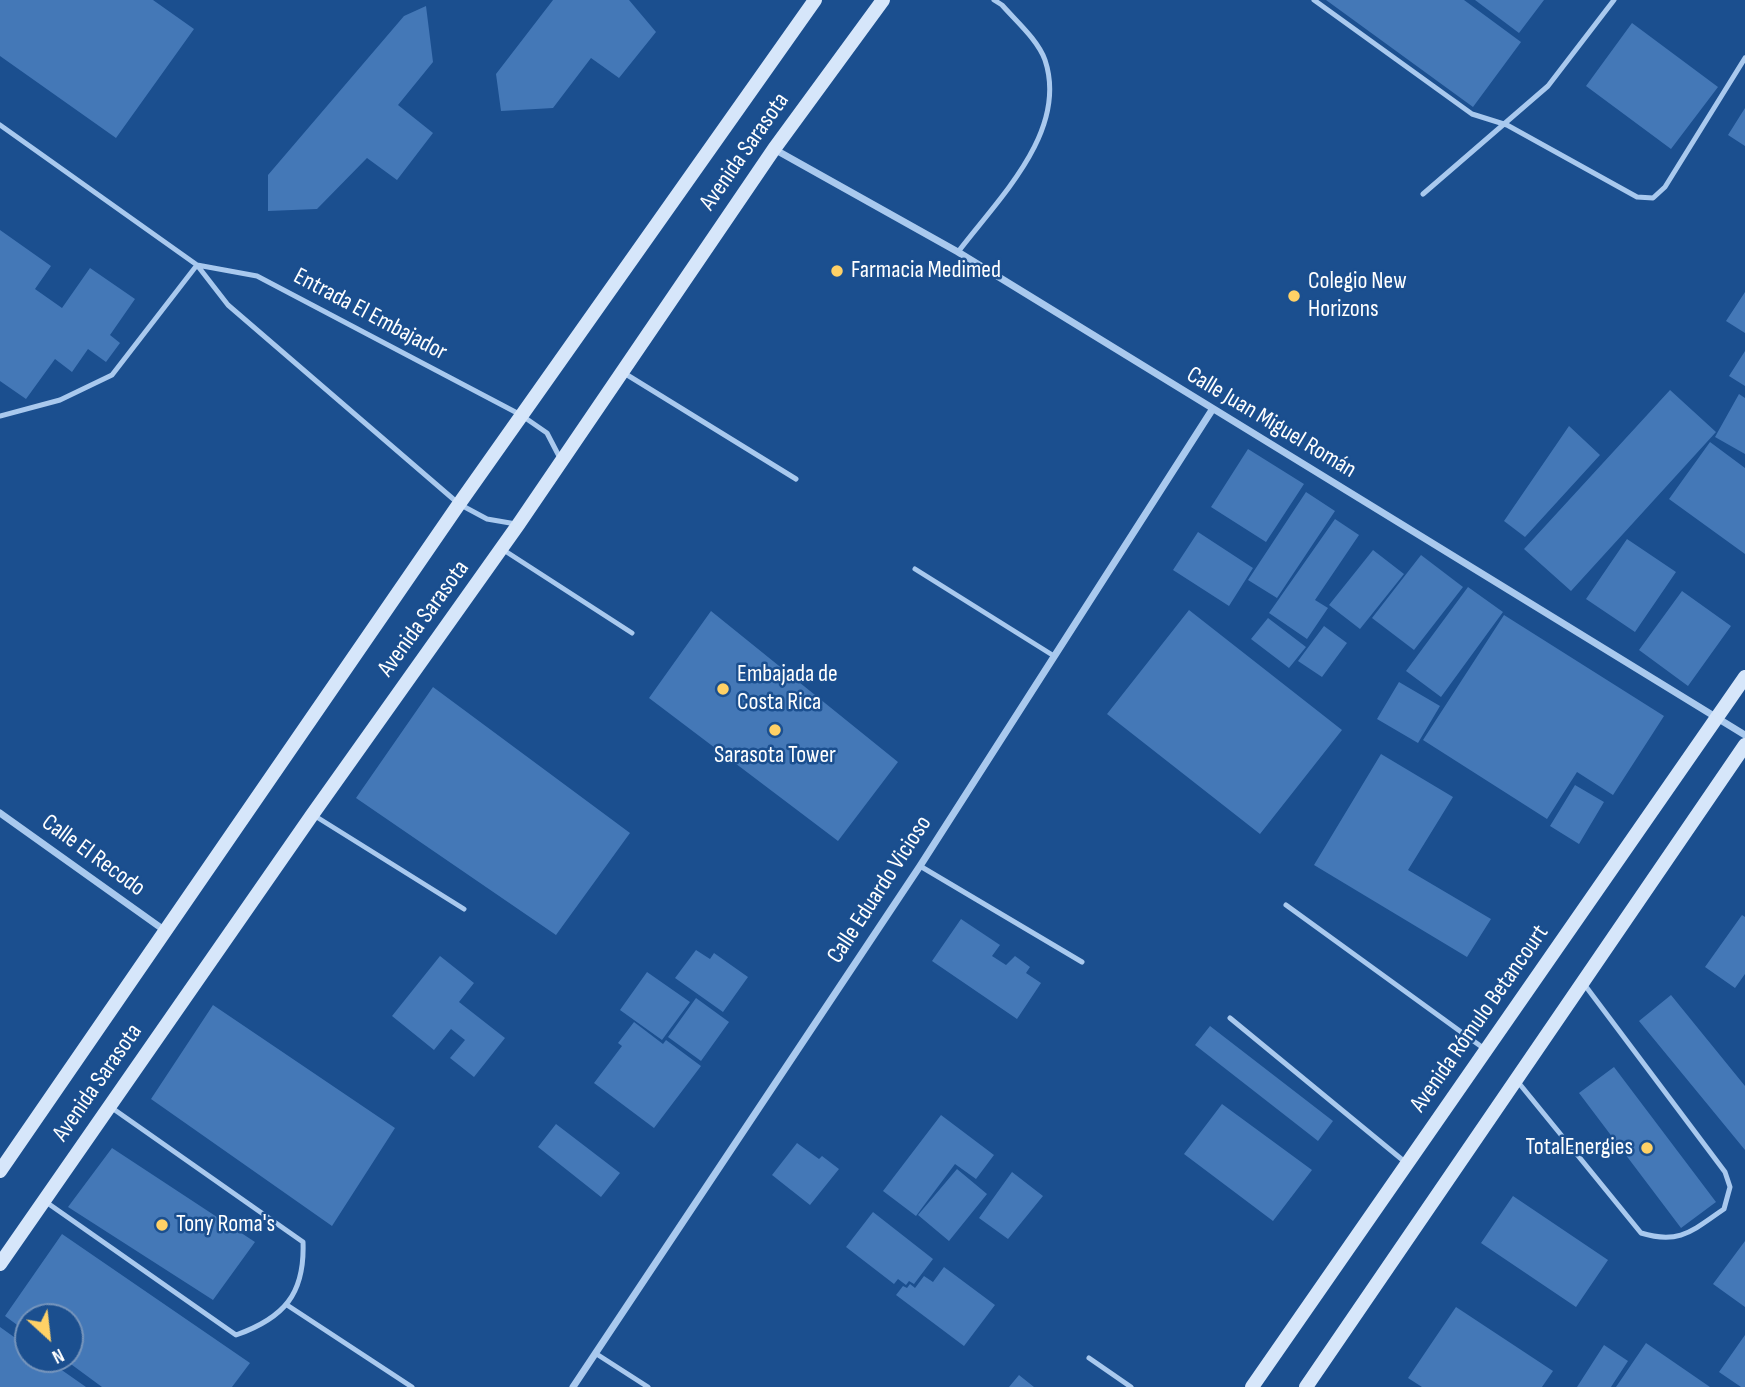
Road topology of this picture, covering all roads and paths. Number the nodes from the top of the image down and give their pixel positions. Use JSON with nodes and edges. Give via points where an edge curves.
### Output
{"nodes":[{"id":1,"x":815,"y":0,"type":"edge"},
{"id":2,"x":883,"y":0,"type":"edge"},
{"id":3,"x":994,"y":0,"type":"edge"},
{"id":4,"x":1314,"y":0,"type":"edge"},
{"id":5,"x":1614,"y":0,"type":"edge"},
{"id":6,"x":1745,"y":58,"type":"edge"},
{"id":7,"x":0,"y":125,"type":"edge"},
{"id":8,"x":1507,"y":125,"type":"junction"},
{"id":9,"x":774,"y":149,"type":"junction"},
{"id":10,"x":1423,"y":194,"type":"dead end"},
{"id":11,"x":958,"y":252,"type":"junction"},
{"id":12,"x":197,"y":265,"type":"junction"},
{"id":13,"x":622,"y":371,"type":"junction"},
{"id":14,"x":1212,"y":410,"type":"junction"},
{"id":15,"x":521,"y":415,"type":"junction"},
{"id":16,"x":0,"y":416,"type":"edge"},
{"id":17,"x":561,"y":460,"type":"junction"},
{"id":18,"x":796,"y":480,"type":"dead end"},
{"id":19,"x":458,"y":504,"type":"junction"},
{"id":20,"x":518,"y":525,"type":"junction"},
{"id":21,"x":502,"y":549,"type":"junction"},
{"id":22,"x":915,"y":569,"type":"dead end"},
{"id":23,"x":632,"y":633,"type":"dead end"},
{"id":24,"x":1054,"y":656,"type":"junction"},
{"id":25,"x":1745,"y":677,"type":"edge"},
{"id":26,"x":1717,"y":718,"type":"junction"},
{"id":27,"x":1745,"y":735,"type":"edge"},
{"id":28,"x":1745,"y":745,"type":"edge"},
{"id":29,"x":0,"y":813,"type":"edge"},
{"id":30,"x":312,"y":815,"type":"junction"},
{"id":31,"x":920,"y":866,"type":"junction"},
{"id":32,"x":1286,"y":905,"type":"dead end"},
{"id":33,"x":464,"y":909,"type":"dead end"},
{"id":34,"x":164,"y":930,"type":"junction"},
{"id":35,"x":1082,"y":962,"type":"dead end"},
{"id":36,"x":1583,"y":982,"type":"junction"},
{"id":37,"x":1230,"y":1018,"type":"dead end"},
{"id":38,"x":1486,"y":1050,"type":"junction"},
{"id":39,"x":1516,"y":1080,"type":"junction"},
{"id":40,"x":110,"y":1106,"type":"junction"},
{"id":41,"x":1407,"y":1164,"type":"junction"},
{"id":42,"x":0,"y":1171,"type":"edge"},
{"id":43,"x":45,"y":1201,"type":"junction"},
{"id":44,"x":0,"y":1264,"type":"edge"},
{"id":45,"x":287,"y":1305,"type":"junction"},
{"id":46,"x":595,"y":1353,"type":"junction"},
{"id":47,"x":1088,"y":1358,"type":"dead end"},
{"id":48,"x":412,"y":1387,"type":"edge"},
{"id":49,"x":573,"y":1387,"type":"edge"},
{"id":50,"x":648,"y":1387,"type":"edge"},
{"id":51,"x":1131,"y":1387,"type":"edge"},
{"id":52,"x":1252,"y":1387,"type":"edge"},
{"id":53,"x":1306,"y":1387,"type":"edge"}],
"edges":[{"from":1,"to":15,"type":"main road","name":"Avenida Sarasota"},
{"from":2,"to":9,"type":"main road","name":"Avenida Sarasota"},
{"from":3,"to":11,"type":"lane","via":[[1045,58],[1049,79],[1046,118],[1034,150]]},
{"from":4,"to":8,"type":"lane","via":[[1472,114]]},
{"from":5,"to":8,"type":"lane","via":[[1548,86]]},
{"from":6,"to":8,"type":"lane","via":[[1665,187],[1653,198],[1637,197]]},
{"from":7,"to":12,"type":"lane","name":"Entrada El Embajador"},
{"from":8,"to":10,"type":"lane"},
{"from":9,"to":11,"type":"street","name":"Calle Juan Miguel Román"},
{"from":9,"to":13,"type":"main road","name":"Avenida Sarasota"},
{"from":11,"to":14,"type":"street","name":"Calle Juan Miguel Román"},
{"from":12,"to":15,"type":"lane","name":"Entrada El Embajador","via":[[257,276]]},
{"from":12,"to":16,"type":"lane","via":[[112,375],[60,400]]},
{"from":12,"to":19,"type":"lane","name":"Entrada El Embajador","via":[[228,305]]},
{"from":13,"to":17,"type":"main road","name":"Avenida Sarasota"},
{"from":13,"to":18,"type":"lane"},
{"from":14,"to":24,"type":"street","name":"Calle Eduardo Vicioso"},
{"from":14,"to":26,"type":"street","name":"Calle Juan Miguel Román"},
{"from":15,"to":17,"type":"lane","name":"Entrada El Embajador","via":[[547,433]]},
{"from":15,"to":19,"type":"main road","name":"Avenida Sarasota"},
{"from":17,"to":20,"type":"main road","name":"Avenida Sarasota"},
{"from":19,"to":20,"type":"lane","name":"Entrada El Embajador","via":[[487,519]]},
{"from":19,"to":34,"type":"main road","name":"Avenida Sarasota"},
{"from":20,"to":21,"type":"main road","name":"Avenida Sarasota"},
{"from":21,"to":23,"type":"lane"},
{"from":21,"to":30,"type":"main road","name":"Avenida Sarasota"},
{"from":22,"to":24,"type":"lane"},
{"from":24,"to":31,"type":"street","name":"Calle Eduardo Vicioso"},
{"from":25,"to":26,"type":"main road","name":"Avenida Rómulo Betancourt"},
{"from":26,"to":27,"type":"street","name":"Calle Juan Miguel Román"},
{"from":26,"to":38,"type":"main road","name":"Avenida Rómulo Betancourt"},
{"from":28,"to":36,"type":"main road"},
{"from":29,"to":34,"type":"street","name":"Calle El Recodo"},
{"from":30,"to":33,"type":"lane"},
{"from":30,"to":40,"type":"main road","name":"Avenida Sarasota"},
{"from":31,"to":35,"type":"lane"},
{"from":31,"to":46,"type":"street","name":"Calle Eduardo Vicioso"},
{"from":32,"to":38,"type":"lane"},
{"from":34,"to":42,"type":"main road","name":"Avenida Sarasota"},
{"from":36,"to":39,"type":"main road"},
{"from":36,"to":39,"type":"lane","via":[[1725,1172],[1730,1187],[1724,1209],[1677,1238],[1641,1233]]},
{"from":37,"to":41,"type":"lane"},
{"from":38,"to":41,"type":"main road","name":"Avenida Rómulo Betancourt"},
{"from":39,"to":53,"type":"main road"},
{"from":40,"to":43,"type":"main road","name":"Avenida Sarasota"},
{"from":40,"to":45,"type":"lane","via":[[303,1242],[304,1264]]},
{"from":41,"to":52,"type":"main road","name":"Avenida Rómulo Betancourt"},
{"from":43,"to":44,"type":"main road","name":"Avenida Sarasota"},
{"from":43,"to":45,"type":"lane","via":[[236,1335],[265,1325]]},
{"from":45,"to":48,"type":"lane"},
{"from":46,"to":49,"type":"street","name":"Calle Eduardo Vicioso"},
{"from":46,"to":50,"type":"lane"},
{"from":47,"to":51,"type":"lane"}]}
